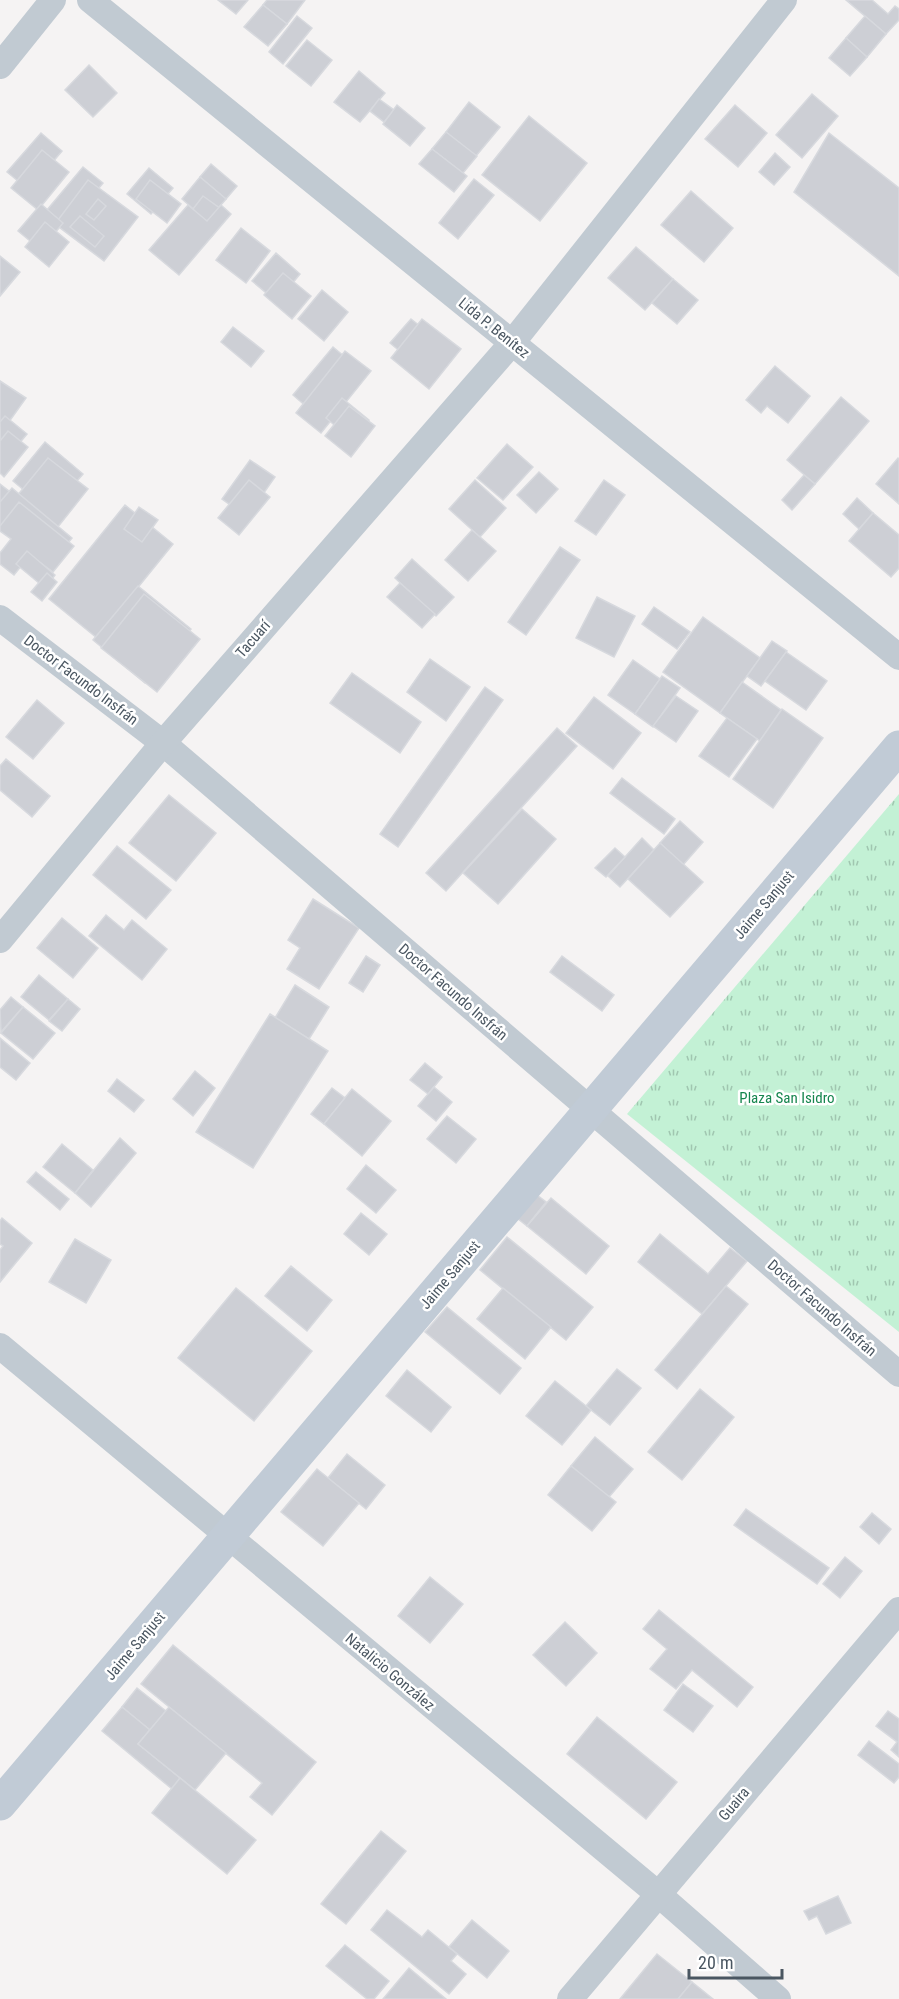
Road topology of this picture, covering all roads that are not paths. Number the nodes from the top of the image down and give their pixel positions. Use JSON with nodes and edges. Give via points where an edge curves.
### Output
{"nodes":[{"id":1,"x":53,"y":0,"type":"edge"},
{"id":2,"x":90,"y":0,"type":"edge"},
{"id":3,"x":784,"y":0,"type":"edge"},
{"id":4,"x":0,"y":66,"type":"edge"},
{"id":5,"x":512,"y":343,"type":"junction"},
{"id":6,"x":0,"y":618,"type":"edge"},
{"id":7,"x":899,"y":657,"type":"edge"},
{"id":8,"x":163,"y":743,"type":"junction"},
{"id":9,"x":899,"y":747,"type":"edge"},
{"id":10,"x":0,"y":940,"type":"edge"},
{"id":11,"x":591,"y":1110,"type":"junction"},
{"id":12,"x":0,"y":1346,"type":"edge"},
{"id":13,"x":899,"y":1374,"type":"edge"},
{"id":14,"x":227,"y":1537,"type":"junction"},
{"id":15,"x":899,"y":1610,"type":"edge"},
{"id":16,"x":0,"y":1804,"type":"edge"},
{"id":17,"x":658,"y":1894,"type":"junction"},
{"id":18,"x":570,"y":1999,"type":"edge"},
{"id":19,"x":778,"y":1999,"type":"edge"}],
"edges":[{"from":1,"to":4,"type":"street"},
{"from":2,"to":5,"type":"street","name":"Lida P. Benítez"},
{"from":3,"to":5,"type":"street","name":"Tacuarí"},
{"from":5,"to":7,"type":"street","name":"Lida P. Benítez"},
{"from":5,"to":8,"type":"street","name":"Tacuarí"},
{"from":6,"to":8,"type":"street","name":"Doctor Facundo Insfrán"},
{"from":8,"to":10,"type":"street","name":"Tacuarí"},
{"from":8,"to":11,"type":"street","name":"Doctor Facundo Insfrán"},
{"from":9,"to":11,"type":"main road","name":"Jaime Sanjust"},
{"from":11,"to":13,"type":"street","name":"Doctor Facundo Insfrán"},
{"from":11,"to":14,"type":"main road","name":"Jaime Sanjust"},
{"from":12,"to":14,"type":"street","name":"Natalicio González"},
{"from":14,"to":16,"type":"main road","name":"Jaime Sanjust"},
{"from":14,"to":17,"type":"street","name":"Natalicio González"},
{"from":15,"to":17,"type":"street","name":"Guaira"},
{"from":17,"to":18,"type":"street","name":"Guaira"},
{"from":17,"to":19,"type":"street","name":"Natalicio González"}]}
